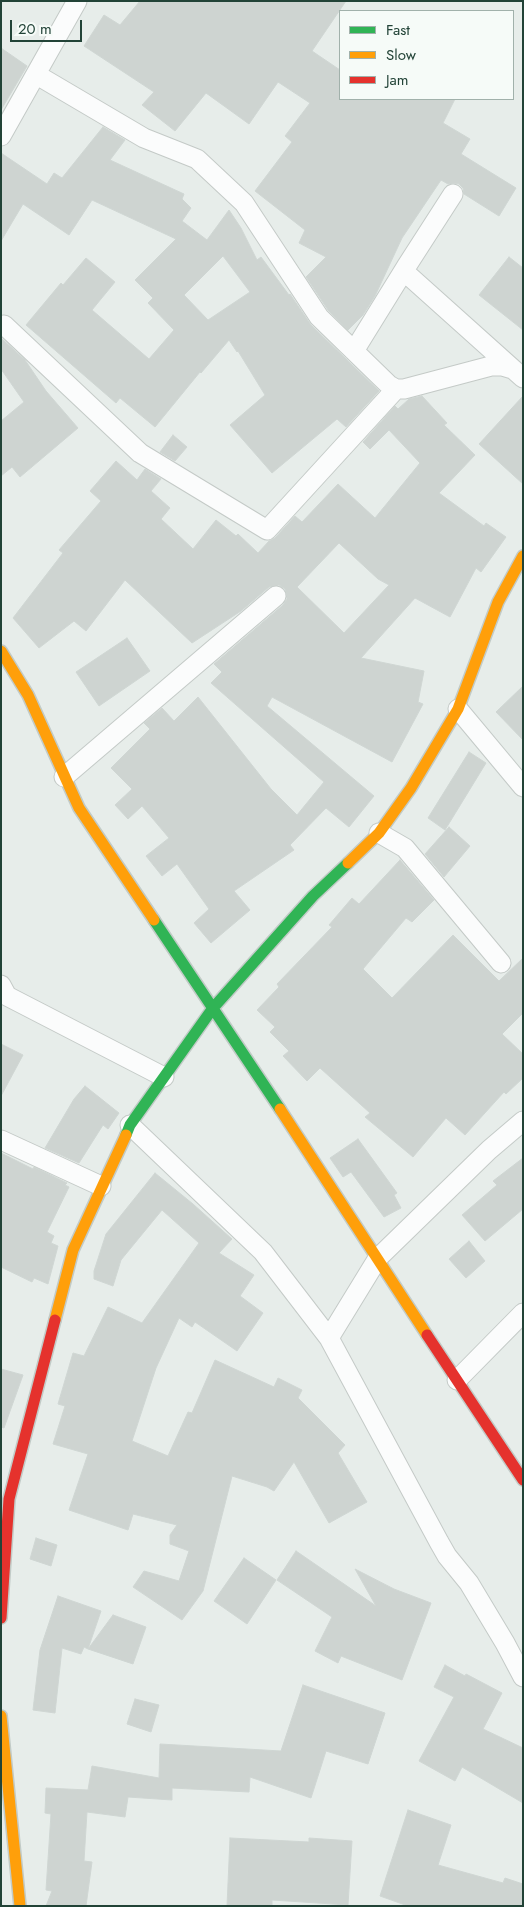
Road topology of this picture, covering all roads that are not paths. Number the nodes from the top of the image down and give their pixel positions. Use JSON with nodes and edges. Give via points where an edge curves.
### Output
{"nodes":[{"id":1,"x":77,"y":1,"type":"edge"},
{"id":2,"x":37,"y":75,"type":"junction"},
{"id":3,"x":1,"y":136,"type":"edge"},
{"id":4,"x":452,"y":194,"type":"dead end"},
{"id":5,"x":406,"y":266,"type":"junction"},
{"id":6,"x":4,"y":324,"type":"dead end"},
{"id":7,"x":354,"y":351,"type":"junction"},
{"id":8,"x":518,"y":374,"type":"edge"},
{"id":9,"x":396,"y":389,"type":"junction"},
{"id":10,"x":523,"y":556,"type":"edge"},
{"id":11,"x":276,"y":596,"type":"dead end"},
{"id":12,"x":1,"y":651,"type":"edge"},
{"id":13,"x":458,"y":709,"type":"junction"},
{"id":14,"x":64,"y":777,"type":"junction"},
{"id":15,"x":523,"y":787,"type":"edge"},
{"id":16,"x":379,"y":833,"type":"junction"},
{"id":17,"x":501,"y":963,"type":"dead end"},
{"id":18,"x":1,"y":986,"type":"edge"},
{"id":19,"x":213,"y":1008,"type":"junction"},
{"id":20,"x":164,"y":1077,"type":"junction"},
{"id":21,"x":523,"y":1121,"type":"edge"},
{"id":22,"x":130,"y":1125,"type":"junction"},
{"id":23,"x":1,"y":1140,"type":"edge"},
{"id":24,"x":101,"y":1186,"type":"junction"},
{"id":25,"x":378,"y":1258,"type":"junction"},
{"id":26,"x":523,"y":1313,"type":"edge"},
{"id":27,"x":329,"y":1338,"type":"junction"},
{"id":28,"x":457,"y":1380,"type":"junction"},
{"id":29,"x":523,"y":1480,"type":"edge"},
{"id":30,"x":5,"y":1498,"type":"edge"},
{"id":31,"x":1,"y":1618,"type":"edge"},
{"id":32,"x":523,"y":1676,"type":"edge"},
{"id":33,"x":1,"y":1716,"type":"edge"},
{"id":34,"x":20,"y":1906,"type":"edge"}],
"edges":[{"from":1,"to":2,"type":"street"},
{"from":2,"to":3,"type":"street"},
{"from":2,"to":7,"type":"street","via":[[144,138],[197,160],[244,203],[318,317]]},
{"from":4,"to":5,"type":"street"},
{"from":5,"to":7,"type":"street"},
{"from":5,"to":8,"type":"street","via":[[407,274]]},
{"from":6,"to":9,"type":"street","via":[[140,452],[267,530]]},
{"from":7,"to":9,"type":"street"},
{"from":8,"to":9,"type":"street","via":[[502,366],[491,366]]},
{"from":10,"to":13,"type":"street","via":[[495,610]]},
{"from":11,"to":14,"type":"street"},
{"from":12,"to":14,"type":"street","via":[[28,696]]},
{"from":13,"to":15,"type":"street"},
{"from":13,"to":16,"type":"street","via":[[411,788]]},
{"from":14,"to":19,"type":"street","via":[[78,808]]},
{"from":16,"to":17,"type":"street","via":[[405,848]]},
{"from":16,"to":19,"type":"street","via":[[313,896]]},
{"from":18,"to":20,"type":"street","via":[[7,996]]},
{"from":19,"to":20,"type":"street"},
{"from":19,"to":25,"type":"street"},
{"from":20,"to":22,"type":"street"},
{"from":21,"to":25,"type":"street"},
{"from":22,"to":24,"type":"street"},
{"from":22,"to":27,"type":"street","via":[[263,1252]]},
{"from":23,"to":24,"type":"street"},
{"from":24,"to":30,"type":"street","via":[[74,1250]]},
{"from":25,"to":27,"type":"street"},
{"from":25,"to":28,"type":"street"},
{"from":26,"to":28,"type":"street"},
{"from":27,"to":32,"type":"street","via":[[447,1556],[469,1583]]},
{"from":28,"to":29,"type":"street"},
{"from":30,"to":31,"type":"street"},
{"from":33,"to":34,"type":"street"}]}
